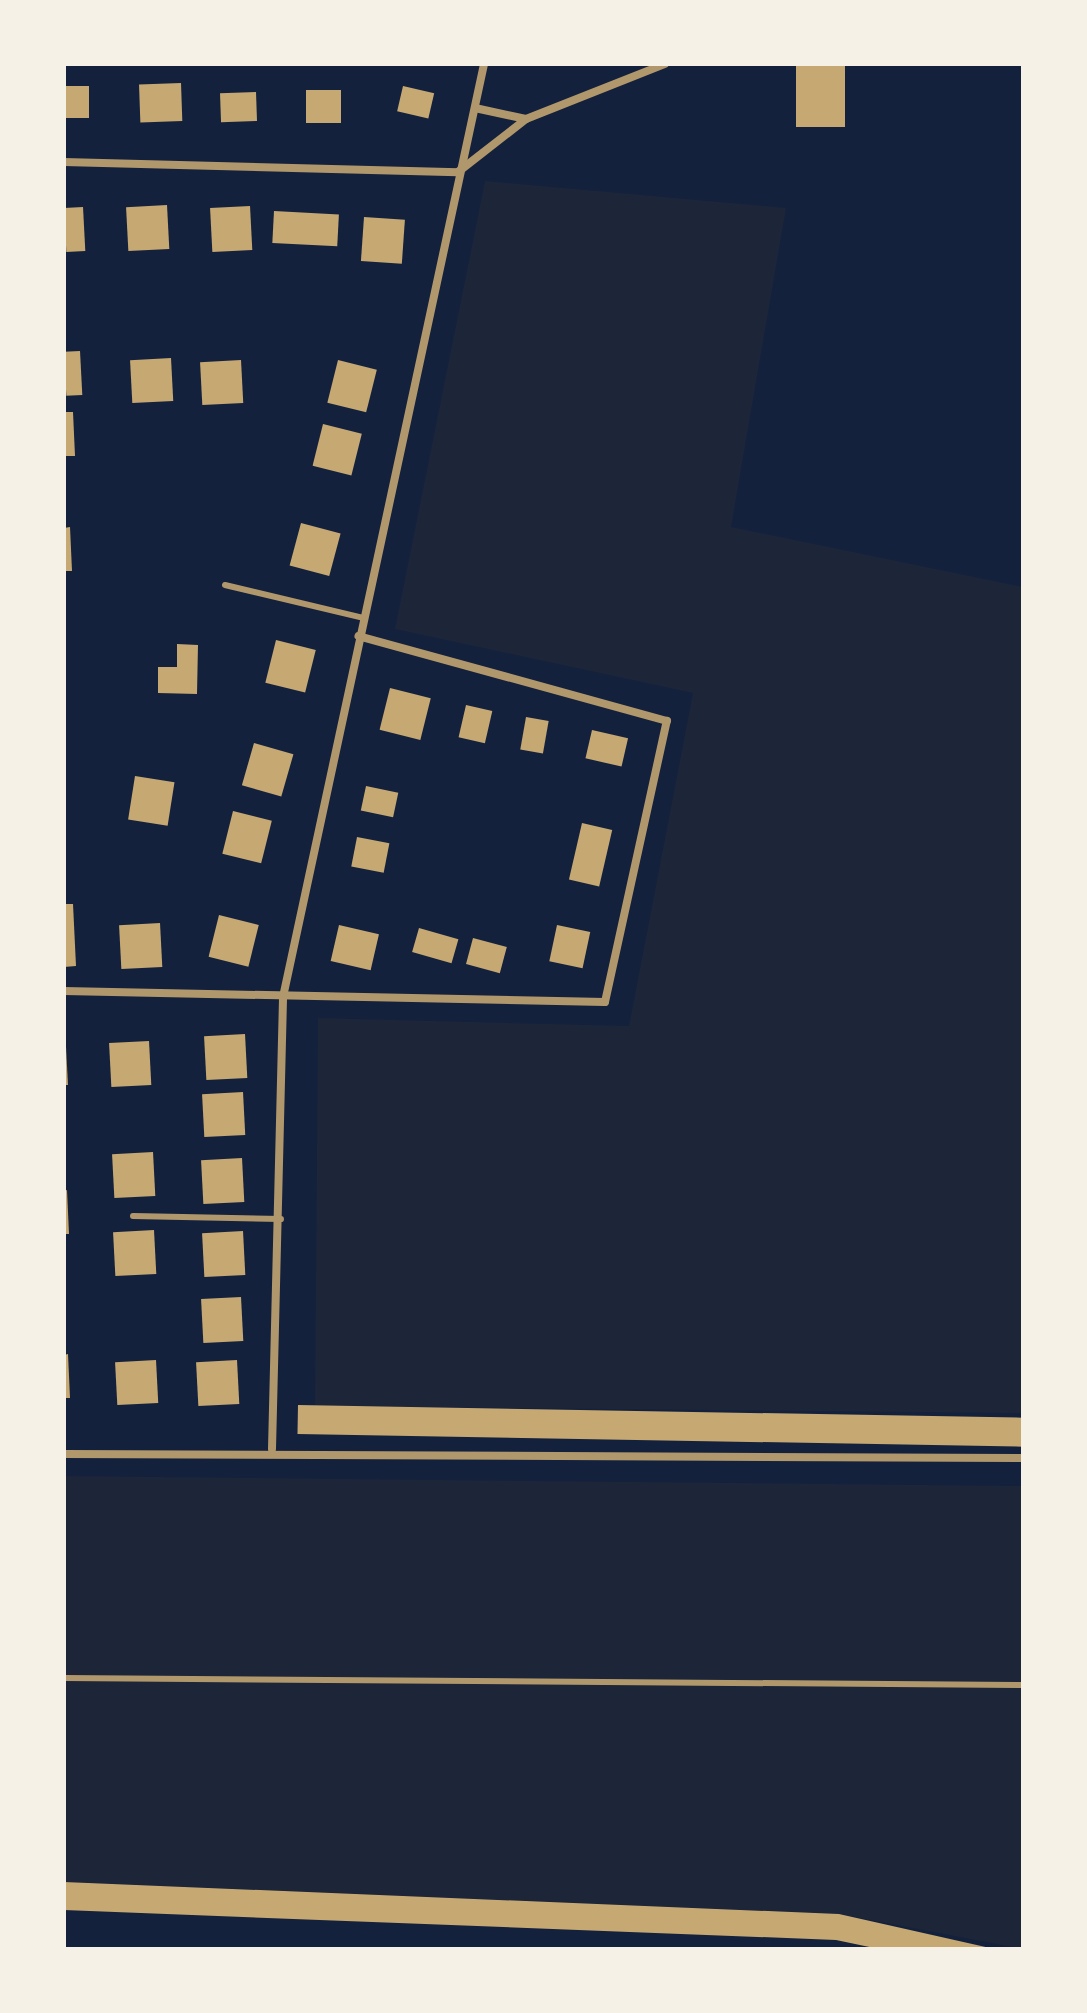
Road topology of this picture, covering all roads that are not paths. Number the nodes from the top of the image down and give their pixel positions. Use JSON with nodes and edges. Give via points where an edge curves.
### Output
{"nodes":[{"id":1,"x":484,"y":64,"type":"edge"},
{"id":2,"x":665,"y":64,"type":"edge"},
{"id":3,"x":475,"y":108,"type":"junction"},
{"id":4,"x":526,"y":119,"type":"junction"},
{"id":5,"x":64,"y":162,"type":"edge"},
{"id":6,"x":458,"y":172,"type":"junction"},
{"id":7,"x":225,"y":585,"type":"dead end"},
{"id":8,"x":363,"y":618,"type":"junction"},
{"id":9,"x":359,"y":636,"type":"junction"},
{"id":10,"x":64,"y":991,"type":"edge"},
{"id":11,"x":283,"y":997,"type":"junction"},
{"id":12,"x":133,"y":1216,"type":"dead end"},
{"id":13,"x":281,"y":1219,"type":"junction"},
{"id":14,"x":272,"y":1449,"type":"junction"},
{"id":15,"x":64,"y":1454,"type":"edge"},
{"id":16,"x":1023,"y":1458,"type":"edge"},
{"id":17,"x":64,"y":1678,"type":"edge"},
{"id":18,"x":1023,"y":1685,"type":"edge"}],
"edges":[{"from":1,"to":3,"type":"street"},
{"from":2,"to":4,"type":"street"},
{"from":3,"to":4,"type":"street"},
{"from":3,"to":6,"type":"street"},
{"from":4,"to":6,"type":"street"},
{"from":5,"to":6,"type":"street"},
{"from":6,"to":8,"type":"street"},
{"from":7,"to":8,"type":"lane"},
{"from":8,"to":9,"type":"street"},
{"from":9,"to":11,"type":"street"},
{"from":9,"to":11,"type":"street","via":[[667,721],[605,1002]]},
{"from":10,"to":11,"type":"street"},
{"from":11,"to":13,"type":"street"},
{"from":12,"to":13,"type":"lane"},
{"from":13,"to":14,"type":"street"},
{"from":14,"to":15,"type":"street"},
{"from":14,"to":16,"type":"street"},
{"from":17,"to":18,"type":"lane"}]}
